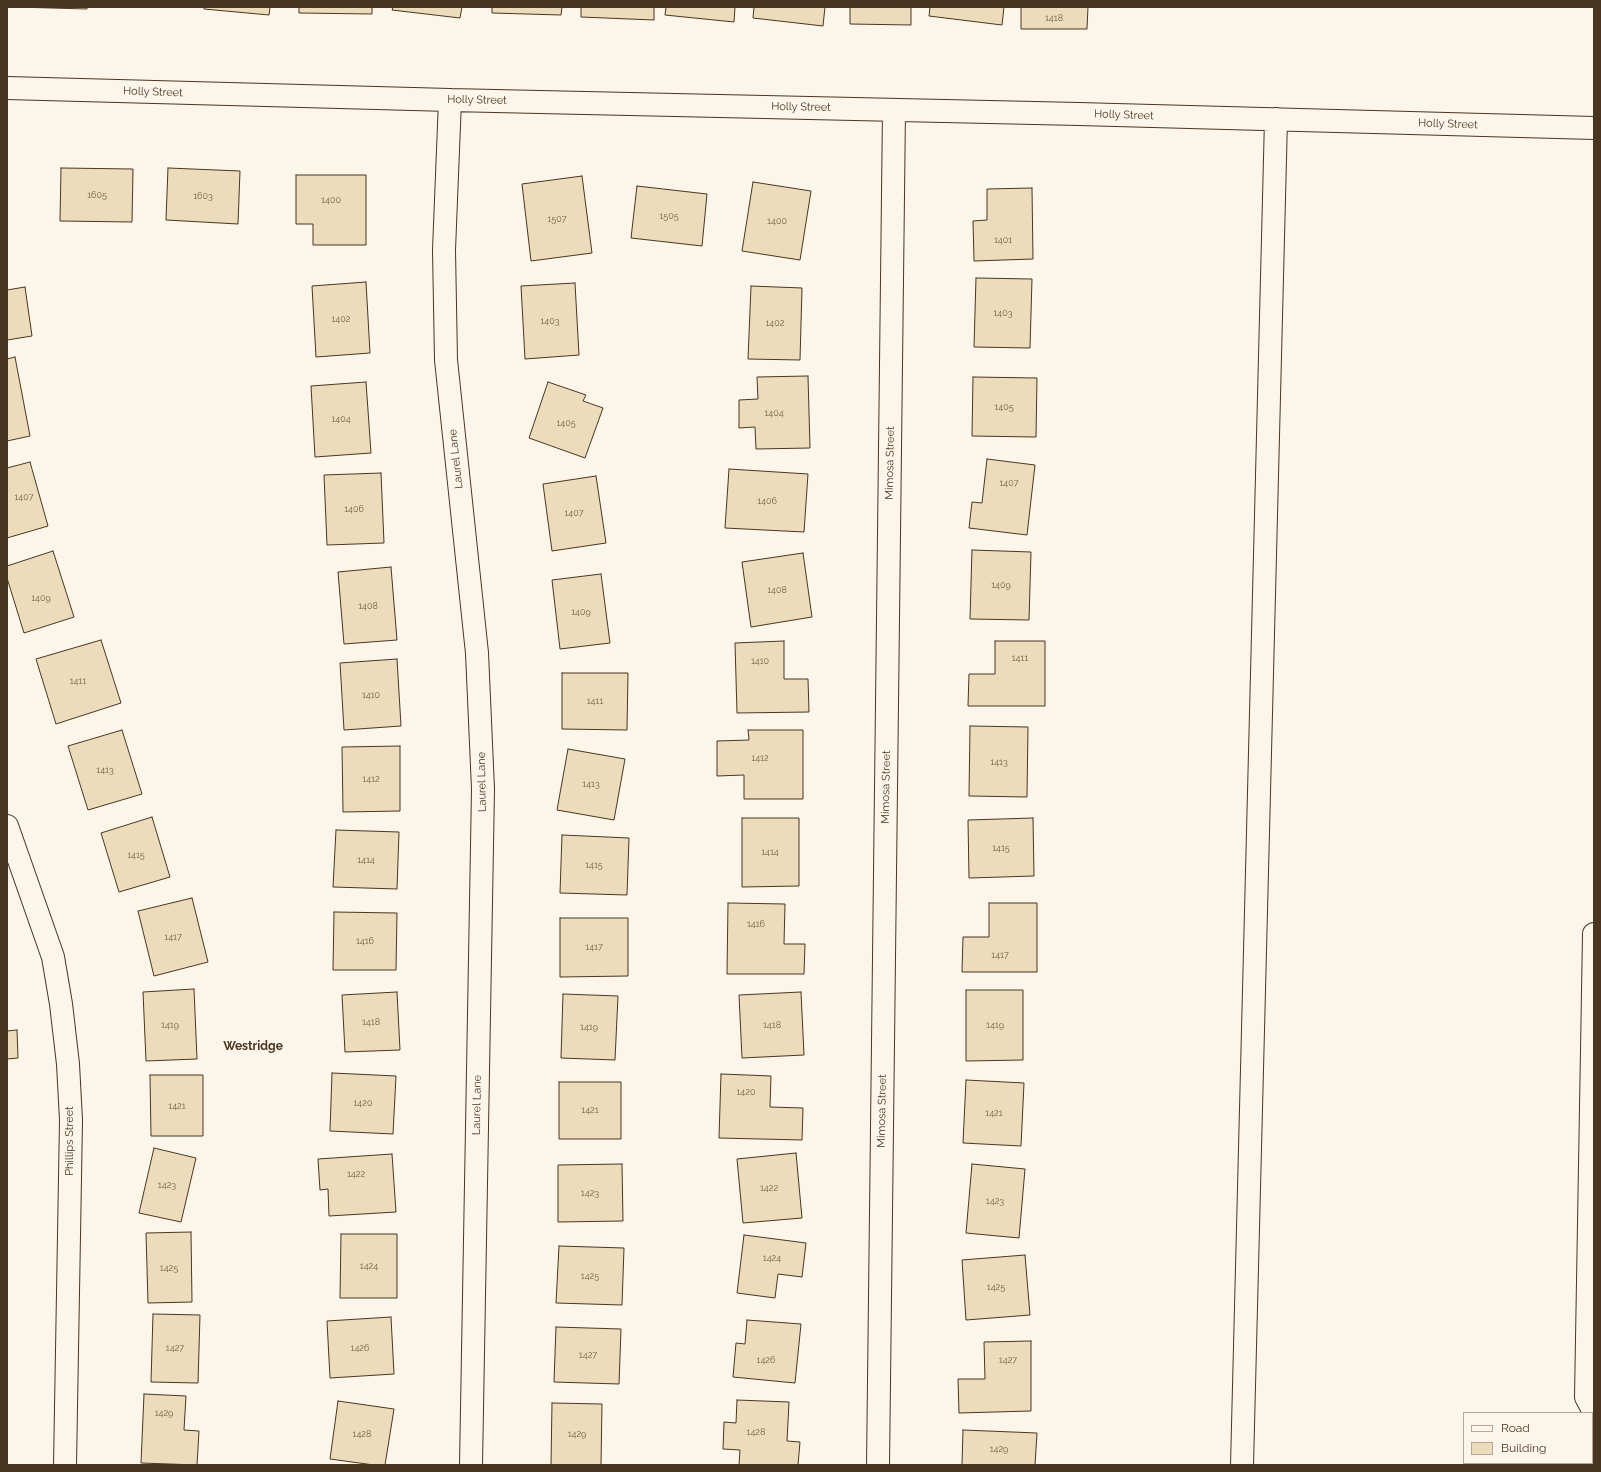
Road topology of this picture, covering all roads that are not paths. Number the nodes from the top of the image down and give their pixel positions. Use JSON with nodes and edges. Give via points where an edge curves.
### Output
{"nodes":[{"id":1,"x":7,"y":88,"type":"edge"},
{"id":2,"x":450,"y":100,"type":"junction"},
{"id":3,"x":894,"y":110,"type":"junction"},
{"id":4,"x":1276,"y":119,"type":"junction"},
{"id":5,"x":1594,"y":128,"type":"edge"},
{"id":6,"x":7,"y":826,"type":"edge"},
{"id":7,"x":1594,"y":934,"type":"edge"},
{"id":8,"x":1594,"y":1412,"type":"edge"},
{"id":9,"x":65,"y":1465,"type":"edge"},
{"id":10,"x":471,"y":1465,"type":"edge"},
{"id":11,"x":878,"y":1465,"type":"edge"},
{"id":12,"x":1242,"y":1465,"type":"edge"}],
"edges":[{"from":1,"to":2,"type":"street","name":"Holly Street"},
{"from":2,"to":3,"type":"street","name":"Holly Street"},
{"from":2,"to":10,"type":"street","name":"Laurel Lane","via":[[444,250],[446,360],[477,653],[483,789]]},
{"from":3,"to":4,"type":"street","name":"Holly Street"},
{"from":3,"to":11,"type":"street","name":"Mimosa Street"},
{"from":4,"to":5,"type":"street","name":"Holly Street"},
{"from":4,"to":12,"type":"street"},
{"from":6,"to":9,"type":"street","name":"Phillips Street","via":[[53,957],[68,1064],[71,1120]]},
{"from":7,"to":8,"type":"street","via":[[1586,1397]]}]}
